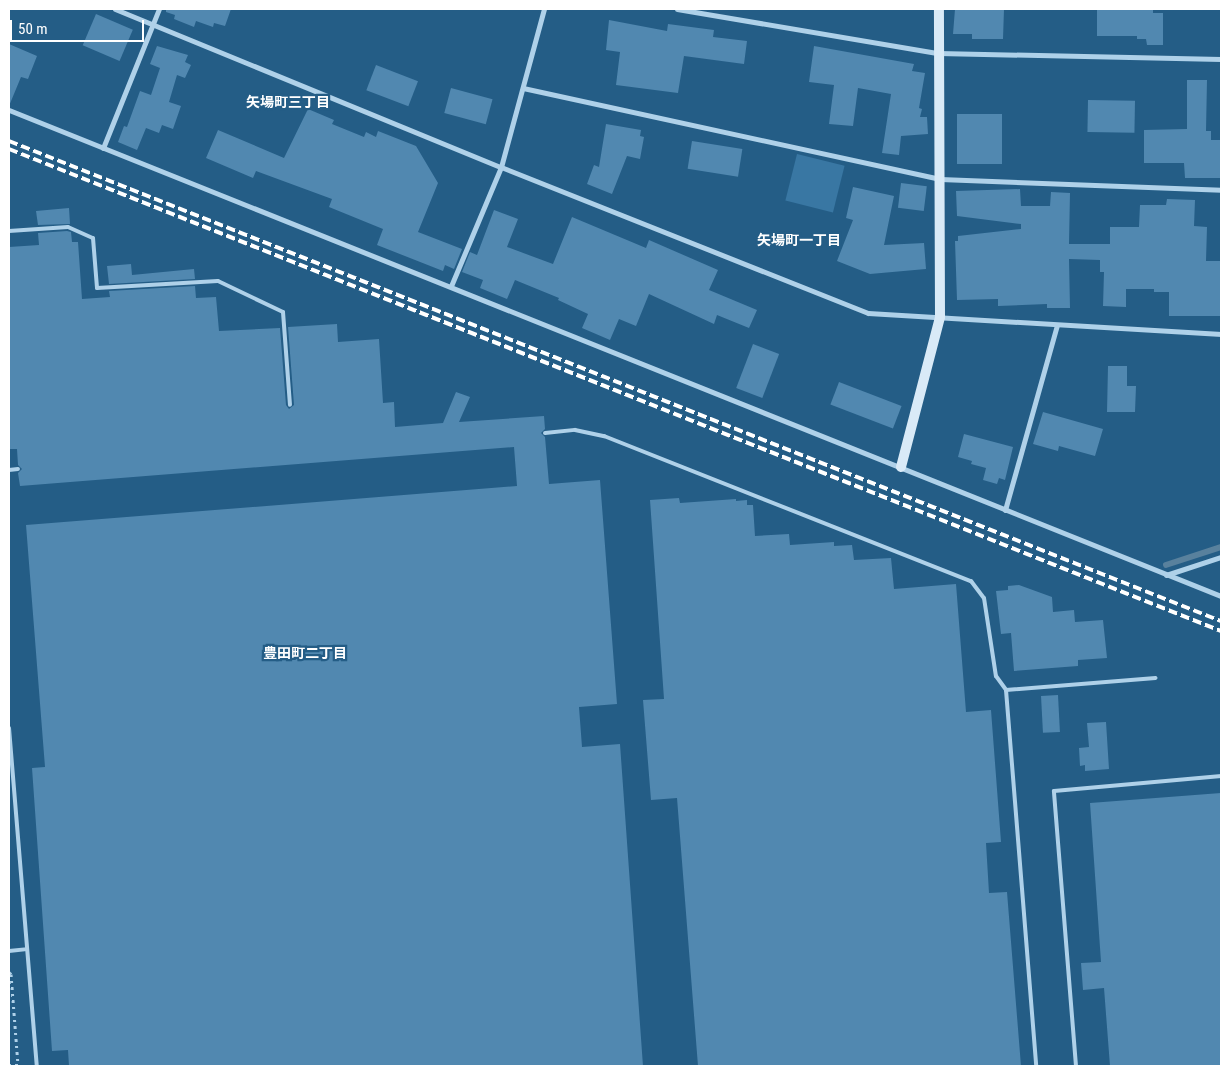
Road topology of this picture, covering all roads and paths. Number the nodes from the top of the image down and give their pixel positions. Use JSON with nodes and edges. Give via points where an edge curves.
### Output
{"nodes":[{"id":1,"x":115,"y":9,"type":"edge"},
{"id":2,"x":159,"y":9,"type":"edge"},
{"id":3,"x":544,"y":9,"type":"edge"},
{"id":4,"x":677,"y":9,"type":"edge"},
{"id":5,"x":939,"y":9,"type":"edge"},
{"id":6,"x":154,"y":24,"type":"junction"},
{"id":7,"x":938,"y":52,"type":"junction"},
{"id":8,"x":1221,"y":59,"type":"edge"},
{"id":9,"x":523,"y":88,"type":"junction"},
{"id":10,"x":9,"y":110,"type":"edge"},
{"id":11,"x":103,"y":148,"type":"junction"},
{"id":12,"x":501,"y":167,"type":"junction"},
{"id":13,"x":940,"y":179,"type":"junction"},
{"id":14,"x":1221,"y":190,"type":"edge"},
{"id":15,"x":9,"y":231,"type":"edge"},
{"id":16,"x":450,"y":286,"type":"junction"},
{"id":17,"x":940,"y":317,"type":"junction"},
{"id":18,"x":1057,"y":324,"type":"junction"},
{"id":19,"x":1221,"y":334,"type":"edge"},
{"id":20,"x":290,"y":405,"type":"dead end"},
{"id":21,"x":545,"y":433,"type":"dead end"},
{"id":22,"x":900,"y":467,"type":"junction"},
{"id":23,"x":18,"y":469,"type":"dead end"},
{"id":24,"x":9,"y":470,"type":"edge"},
{"id":25,"x":1005,"y":510,"type":"junction"},
{"id":26,"x":1221,"y":557,"type":"edge"},
{"id":27,"x":1166,"y":575,"type":"junction"},
{"id":28,"x":1221,"y":596,"type":"edge"},
{"id":29,"x":1156,"y":678,"type":"dead end"},
{"id":30,"x":1006,"y":690,"type":"junction"},
{"id":31,"x":9,"y":728,"type":"edge"},
{"id":32,"x":1221,"y":776,"type":"edge"},
{"id":33,"x":11,"y":790,"type":"edge"},
{"id":34,"x":27,"y":950,"type":"junction"},
{"id":35,"x":9,"y":951,"type":"edge"},
{"id":36,"x":9,"y":972,"type":"edge"},
{"id":37,"x":9,"y":1065,"type":"edge"},
{"id":38,"x":18,"y":1065,"type":"edge"},
{"id":39,"x":37,"y":1066,"type":"edge"},
{"id":40,"x":1036,"y":1066,"type":"edge"},
{"id":41,"x":1076,"y":1066,"type":"edge"}],
"edges":[{"from":1,"to":6,"type":"street"},
{"from":2,"to":6,"type":"street"},
{"from":3,"to":9,"type":"street"},
{"from":4,"to":7,"type":"street"},
{"from":5,"to":7,"type":"street"},
{"from":6,"to":11,"type":"street"},
{"from":6,"to":12,"type":"street"},
{"from":7,"to":8,"type":"street"},
{"from":7,"to":13,"type":"street"},
{"from":9,"to":12,"type":"street"},
{"from":9,"to":13,"type":"street"},
{"from":10,"to":11,"type":"street"},
{"from":11,"to":16,"type":"street"},
{"from":12,"to":16,"type":"street"},
{"from":12,"to":17,"type":"street","via":[[868,313]]},
{"from":13,"to":14,"type":"street"},
{"from":13,"to":17,"type":"street"},
{"from":15,"to":20,"type":"lane","via":[[68,227],[93,238],[97,288],[218,281],[283,312]]},
{"from":16,"to":22,"type":"street"},
{"from":17,"to":18,"type":"street"},
{"from":17,"to":22,"type":"street"},
{"from":18,"to":19,"type":"street"},
{"from":18,"to":25,"type":"street"},
{"from":21,"to":30,"type":"lane","via":[[575,430],[604,436],[971,581],[984,598],[996,676]]},
{"from":22,"to":25,"type":"street"},
{"from":23,"to":24,"type":"lane"},
{"from":25,"to":27,"type":"street"},
{"from":26,"to":27,"type":"street"},
{"from":27,"to":28,"type":"street"},
{"from":29,"to":30,"type":"lane"},
{"from":30,"to":40,"type":"lane"},
{"from":31,"to":33,"type":"lane"},
{"from":32,"to":41,"type":"lane","via":[[1054,791]]},
{"from":33,"to":34,"type":"lane"},
{"from":34,"to":35,"type":"lane"},
{"from":34,"to":39,"type":"lane"},
{"from":36,"to":38,"type":"path"},
{"from":37,"to":38,"type":"path"}]}
